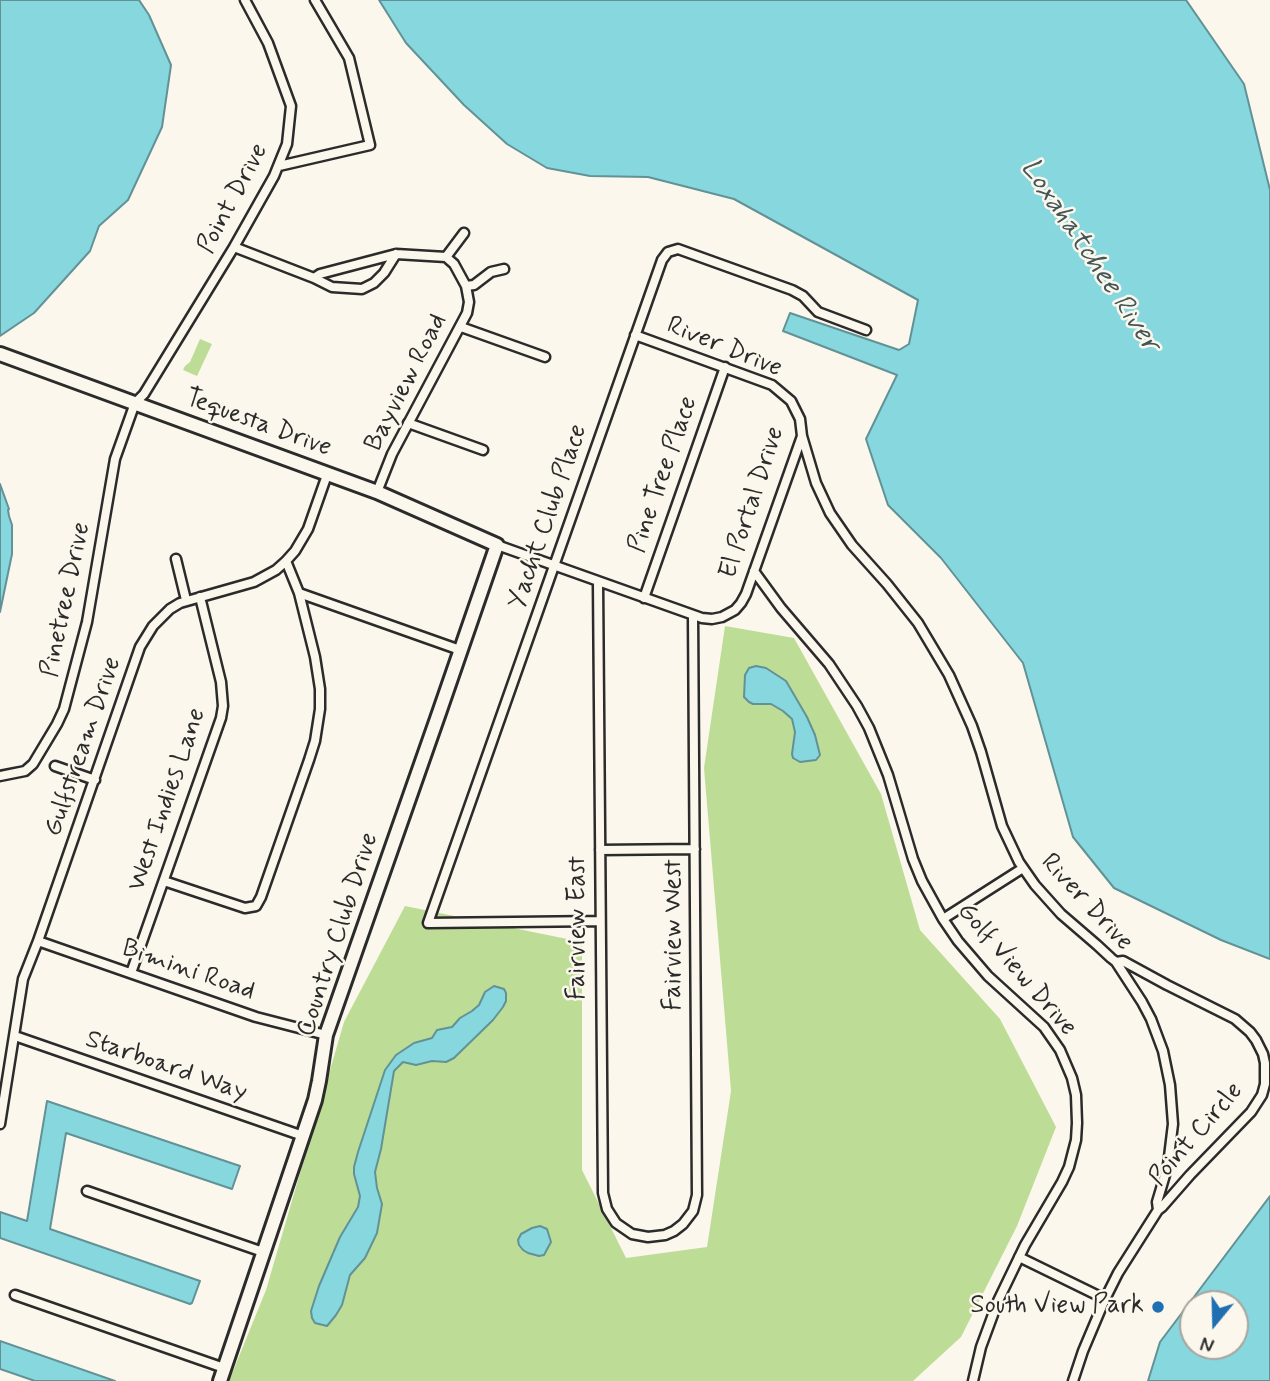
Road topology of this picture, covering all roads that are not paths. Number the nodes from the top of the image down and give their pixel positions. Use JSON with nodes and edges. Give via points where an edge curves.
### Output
{"nodes":[{"id":1,"x":245,"y":0,"type":"edge"},
{"id":2,"x":315,"y":0,"type":"edge"},
{"id":3,"x":279,"y":166,"type":"junction"},
{"id":4,"x":464,"y":233,"type":"dead end"},
{"id":5,"x":234,"y":247,"type":"junction"},
{"id":6,"x":396,"y":254,"type":"junction"},
{"id":7,"x":446,"y":257,"type":"junction"},
{"id":8,"x":504,"y":269,"type":"dead end"},
{"id":9,"x":314,"y":278,"type":"junction"},
{"id":10,"x":466,"y":286,"type":"junction"},
{"id":11,"x":461,"y":327,"type":"junction"},
{"id":12,"x":866,"y":330,"type":"dead end"},
{"id":13,"x":635,"y":335,"type":"junction"},
{"id":14,"x":0,"y":354,"type":"edge"},
{"id":15,"x":545,"y":357,"type":"dead end"},
{"id":16,"x":725,"y":367,"type":"junction"},
{"id":17,"x":135,"y":403,"type":"junction"},
{"id":18,"x":794,"y":405,"type":"joint"},
{"id":19,"x":408,"y":423,"type":"junction"},
{"id":20,"x":802,"y":436,"type":"junction"},
{"id":21,"x":483,"y":450,"type":"dead end"},
{"id":22,"x":327,"y":475,"type":"junction"},
{"id":23,"x":377,"y":492,"type":"junction"},
{"id":24,"x":496,"y":545,"type":"junction"},
{"id":25,"x":176,"y":559,"type":"dead end"},
{"id":26,"x":286,"y":561,"type":"junction"},
{"id":27,"x":554,"y":566,"type":"junction"},
{"id":28,"x":754,"y":571,"type":"junction"},
{"id":29,"x":598,"y":582,"type":"junction"},
{"id":30,"x":299,"y":593,"type":"junction"},
{"id":31,"x":200,"y":597,"type":"junction"},
{"id":32,"x":644,"y":598,"type":"junction"},
{"id":33,"x":186,"y":600,"type":"junction"},
{"id":34,"x":693,"y":615,"type":"junction"},
{"id":35,"x":460,"y":650,"type":"junction"},
{"id":36,"x":55,"y":766,"type":"dead end"},
{"id":37,"x":0,"y":776,"type":"edge"},
{"id":38,"x":95,"y":780,"type":"junction"},
{"id":39,"x":695,"y":849,"type":"junction"},
{"id":40,"x":600,"y":850,"type":"junction"},
{"id":41,"x":1023,"y":868,"type":"junction"},
{"id":42,"x":164,"y":881,"type":"junction"},
{"id":43,"x":943,"y":919,"type":"junction"},
{"id":44,"x":600,"y":921,"type":"junction"},
{"id":45,"x":38,"y":941,"type":"junction"},
{"id":46,"x":1116,"y":962,"type":"junction"},
{"id":47,"x":131,"y":973,"type":"junction"},
{"id":48,"x":326,"y":1035,"type":"junction"},
{"id":49,"x":15,"y":1037,"type":"junction"},
{"id":50,"x":0,"y":1124,"type":"edge"},
{"id":51,"x":303,"y":1136,"type":"junction"},
{"id":52,"x":87,"y":1191,"type":"dead end"},
{"id":53,"x":1158,"y":1210,"type":"junction"},
{"id":54,"x":659,"y":1237,"type":"joint"},
{"id":55,"x":263,"y":1252,"type":"junction"},
{"id":56,"x":1019,"y":1257,"type":"junction"},
{"id":57,"x":15,"y":1295,"type":"dead end"},
{"id":58,"x":1105,"y":1299,"type":"junction"},
{"id":59,"x":224,"y":1368,"type":"junction"},
{"id":60,"x":219,"y":1381,"type":"edge"},
{"id":61,"x":973,"y":1381,"type":"edge"},
{"id":62,"x":1073,"y":1381,"type":"edge"}],
"edges":[{"from":1,"to":3,"type":"street","name":"Point Drive","via":[[268,43],[291,106]]},
{"from":2,"to":3,"type":"street","via":[[349,58],[370,145]]},
{"from":3,"to":5,"type":"street","name":"Point Drive"},
{"from":4,"to":7,"type":"street"},
{"from":5,"to":9,"type":"street"},
{"from":5,"to":17,"type":"street","name":"Point Drive"},
{"from":6,"to":7,"type":"street"},
{"from":6,"to":9,"type":"street"},
{"from":6,"to":9,"type":"street","via":[[374,283],[362,289],[332,287]]},
{"from":7,"to":10,"type":"street","name":"Bayview Road"},
{"from":8,"to":10,"type":"street"},
{"from":10,"to":11,"type":"street","name":"Bayview Road","via":[[468,308]]},
{"from":11,"to":15,"type":"street"},
{"from":11,"to":19,"type":"street","name":"Bayview Road"},
{"from":12,"to":13,"type":"street","name":"Yacht Club Place","via":[[818,312],[792,290],[678,249],[664,255]]},
{"from":13,"to":16,"type":"street","name":"River Drive"},
{"from":13,"to":27,"type":"street","name":"Yacht Club Place"},
{"from":14,"to":17,"type":"street","name":"Tequesta Drive"},
{"from":16,"to":18,"type":"street","name":"River Drive","via":[[772,385]]},
{"from":16,"to":32,"type":"street","name":"Pine Tree Place"},
{"from":17,"to":22,"type":"street","name":"Tequesta Drive"},
{"from":17,"to":37,"type":"street","name":"Pinetree Drive","via":[[116,459],[87,622],[64,709],[33,764],[25,771]]},
{"from":18,"to":20,"type":"street","name":"El Portal Drive"},
{"from":19,"to":21,"type":"street"},
{"from":19,"to":23,"type":"street","name":"Bayview Road"},
{"from":20,"to":28,"type":"street","name":"El Portal Drive"},
{"from":20,"to":41,"type":"street","name":"River Drive","via":[[830,513],[912,616],[948,675],[972,726],[1002,826]]},
{"from":22,"to":23,"type":"street","name":"Tequesta Drive"},
{"from":22,"to":26,"type":"street","name":"Gulfstream Drive","via":[[308,529]]},
{"from":23,"to":24,"type":"street","name":"Tequesta Drive"},
{"from":24,"to":27,"type":"street","name":"El Portal Drive"},
{"from":24,"to":35,"type":"street","name":"Country Club Drive"},
{"from":25,"to":33,"type":"street"},
{"from":26,"to":30,"type":"street"},
{"from":26,"to":31,"type":"street","name":"Gulfstream Drive","via":[[254,582]]},
{"from":27,"to":29,"type":"street","name":"El Portal Drive"},
{"from":27,"to":44,"type":"street","name":"Yacht Club Place","via":[[428,923]]},
{"from":28,"to":34,"type":"street","name":"El Portal Drive","via":[[744,599],[734,610],[717,618]]},
{"from":28,"to":43,"type":"street","name":"Golf View Drive","via":[[857,706],[888,775],[913,859]]},
{"from":29,"to":32,"type":"street","name":"El Portal Drive"},
{"from":29,"to":40,"type":"street","name":"Fairview East"},
{"from":30,"to":35,"type":"street"},
{"from":30,"to":42,"type":"street","via":[[318,676],[318,722],[261,897],[256,906],[240,908]]},
{"from":31,"to":33,"type":"street","name":"Gulfstream Drive"},
{"from":31,"to":42,"type":"street","name":"West Indies Lane","via":[[223,706]]},
{"from":32,"to":34,"type":"street","name":"El Portal Drive"},
{"from":33,"to":38,"type":"street","name":"Gulfstream Drive","via":[[161,617],[140,647]]},
{"from":34,"to":39,"type":"street","name":"Fairview West"},
{"from":35,"to":48,"type":"street","name":"Country Club Drive"},
{"from":36,"to":38,"type":"street"},
{"from":38,"to":45,"type":"street","name":"Gulfstream Drive"},
{"from":39,"to":40,"type":"street"},
{"from":39,"to":54,"type":"street","name":"Fairview West","via":[[697,1195],[683,1224]]},
{"from":40,"to":44,"type":"street","name":"Fairview East"},
{"from":41,"to":43,"type":"street"},
{"from":41,"to":46,"type":"street","name":"River Drive","via":[[1054,907]]},
{"from":42,"to":47,"type":"street","name":"West Indies Lane"},
{"from":43,"to":56,"type":"street","name":"Golf View Drive","via":[[988,976],[1049,1034],[1066,1062],[1076,1095],[1076,1140],[1069,1167]]},
{"from":44,"to":54,"type":"street","name":"Fairview East","via":[[603,1199],[620,1227],[643,1237]]},
{"from":45,"to":47,"type":"street","name":"Bimini Road"},
{"from":45,"to":49,"type":"street","name":"Gulfstream Drive","via":[[23,979]]},
{"from":46,"to":53,"type":"street","name":"River Drive","via":[[1151,1019],[1170,1084],[1173,1124]]},
{"from":46,"to":53,"type":"street","name":"Point Circle","via":[[1123,961],[1243,1024],[1265,1063],[1262,1095],[1251,1112]]},
{"from":47,"to":48,"type":"street","name":"Bimini Road","via":[[256,1017]]},
{"from":48,"to":51,"type":"street","name":"Country Club Drive","via":[[320,1081]]},
{"from":49,"to":50,"type":"street","name":"Gulfstream Drive"},
{"from":49,"to":51,"type":"street","name":"Starboard Way"},
{"from":51,"to":55,"type":"street","name":"Country Club Drive"},
{"from":52,"to":55,"type":"street"},
{"from":53,"to":58,"type":"street","name":"River Drive"},
{"from":55,"to":59,"type":"street","name":"Country Club Drive"},
{"from":56,"to":58,"type":"street"},
{"from":56,"to":61,"type":"street","name":"Golf View Drive","via":[[998,1301]]},
{"from":57,"to":59,"type":"street"},
{"from":58,"to":62,"type":"street","name":"River Drive"},
{"from":59,"to":60,"type":"street","name":"Country Club Drive"}]}
